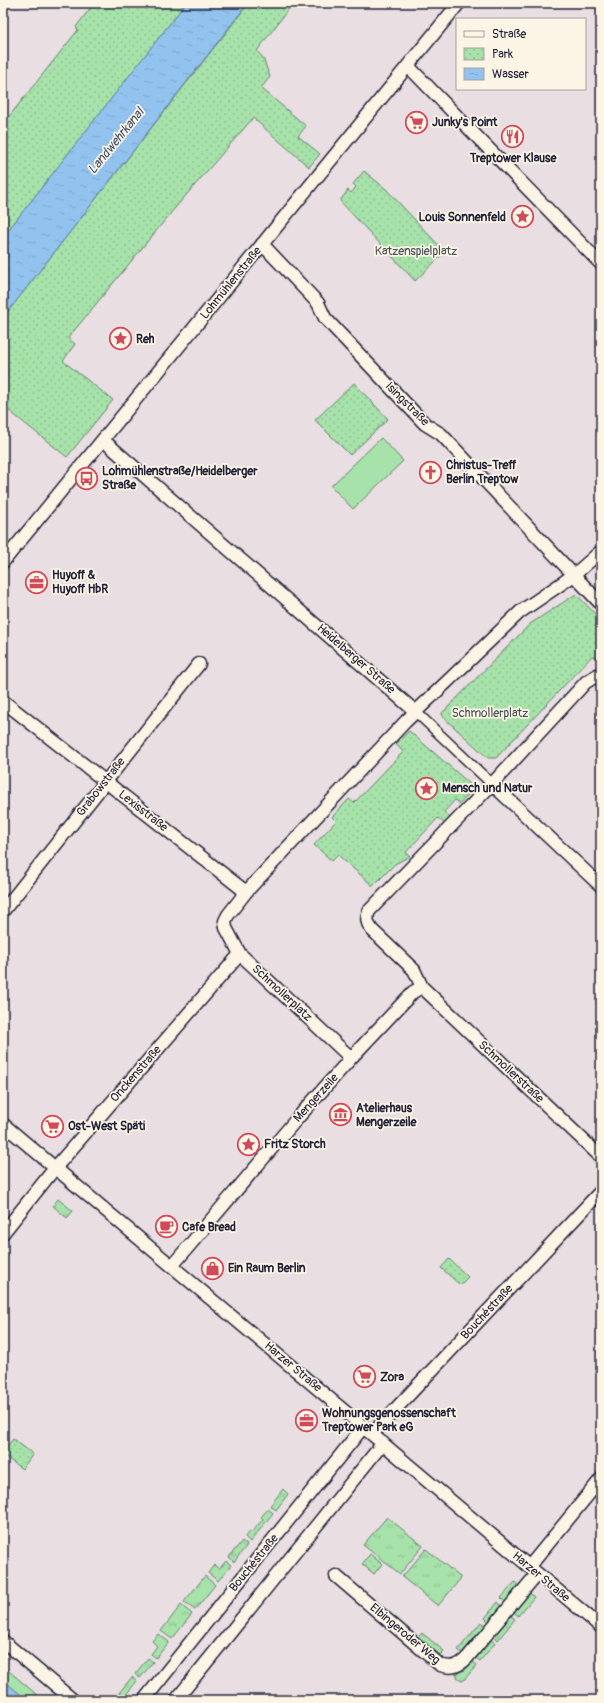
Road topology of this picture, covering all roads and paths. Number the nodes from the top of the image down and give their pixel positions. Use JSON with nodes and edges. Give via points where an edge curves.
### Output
{"nodes":[{"id":1,"x":459,"y":3,"type":"edge"},
{"id":2,"x":408,"y":66,"type":"junction"},
{"id":3,"x":262,"y":244,"type":"junction"},
{"id":4,"x":601,"y":264,"type":"edge"},
{"id":5,"x":103,"y":440,"type":"junction"},
{"id":6,"x":601,"y":551,"type":"edge"},
{"id":7,"x":3,"y":562,"type":"edge"},
{"id":8,"x":574,"y":575,"type":"junction"},
{"id":9,"x":601,"y":604,"type":"edge"},
{"id":10,"x":199,"y":664,"type":"dead end"},
{"id":11,"x":601,"y":673,"type":"edge"},
{"id":12,"x":3,"y":701,"type":"edge"},
{"id":13,"x":416,"y":712,"type":"junction"},
{"id":14,"x":105,"y":781,"type":"junction"},
{"id":15,"x":492,"y":784,"type":"junction"},
{"id":16,"x":601,"y":886,"type":"edge"},
{"id":17,"x":246,"y":892,"type":"junction"},
{"id":18,"x":3,"y":911,"type":"edge"},
{"id":19,"x":240,"y":954,"type":"junction"},
{"id":20,"x":422,"y":986,"type":"junction"},
{"id":21,"x":351,"y":1058,"type":"junction"},
{"id":22,"x":3,"y":1124,"type":"edge"},
{"id":23,"x":601,"y":1157,"type":"edge"},
{"id":24,"x":55,"y":1168,"type":"junction"},
{"id":25,"x":601,"y":1191,"type":"edge"},
{"id":26,"x":3,"y":1233,"type":"edge"},
{"id":27,"x":172,"y":1266,"type":"junction"},
{"id":28,"x":368,"y":1430,"type":"junction"},
{"id":29,"x":383,"y":1443,"type":"junction"},
{"id":30,"x":601,"y":1479,"type":"edge"},
{"id":31,"x":533,"y":1571,"type":"junction"},
{"id":32,"x":336,"y":1576,"type":"dead end"},
{"id":33,"x":601,"y":1627,"type":"edge"},
{"id":34,"x":3,"y":1641,"type":"edge"},
{"id":35,"x":74,"y":1700,"type":"edge"},
{"id":36,"x":144,"y":1700,"type":"edge"},
{"id":37,"x":176,"y":1700,"type":"edge"}],
"edges":[{"from":1,"to":2,"type":"street","name":"Lohmühlenstraße"},
{"from":2,"to":3,"type":"street","name":"Lohmühlenstraße"},
{"from":2,"to":4,"type":"street"},
{"from":3,"to":5,"type":"street","name":"Lohmühlenstraße"},
{"from":3,"to":8,"type":"street","name":"Isingstraße","via":[[318,303],[326,318],[404,402],[425,424],[441,434]]},
{"from":5,"to":7,"type":"street","name":"Lohmühlenstraße"},
{"from":5,"to":13,"type":"street","name":"Heidelberger Straße"},
{"from":6,"to":8,"type":"street","name":"Schmollerplatz"},
{"from":8,"to":9,"type":"street"},
{"from":8,"to":13,"type":"street","name":"Schmollerplatz","via":[[520,612]]},
{"from":10,"to":14,"type":"street","name":"Grabowstraße"},
{"from":11,"to":15,"type":"street","via":[[586,682]]},
{"from":12,"to":14,"type":"street","name":"Lexisstraße"},
{"from":13,"to":15,"type":"street","name":"Heidelberger Straße"},
{"from":13,"to":17,"type":"street","name":"Schmollerplatz"},
{"from":14,"to":17,"type":"street","name":"Lexisstraße"},
{"from":14,"to":18,"type":"street","name":"Grabowstraße"},
{"from":15,"to":16,"type":"street","name":"Heidelberger Straße"},
{"from":15,"to":20,"type":"street","via":[[374,906],[367,917],[367,924],[414,970]]},
{"from":17,"to":19,"type":"street","name":"Schmollerplatz","via":[[225,921]]},
{"from":19,"to":21,"type":"street","name":"Schmollerplatz"},
{"from":19,"to":24,"type":"street","name":"Onckenstraße"},
{"from":20,"to":21,"type":"street","via":[[412,992]]},
{"from":20,"to":23,"type":"street","name":"Schmollerstraße"},
{"from":21,"to":27,"type":"street","name":"Mengerzeile"},
{"from":22,"to":24,"type":"street","name":"Harzer Straße"},
{"from":24,"to":26,"type":"street","name":"Onckenstraße"},
{"from":24,"to":27,"type":"street","name":"Harzer Straße"},
{"from":25,"to":28,"type":"street","name":"Bouchéstraße"},
{"from":27,"to":28,"type":"street","name":"Harzer Straße"},
{"from":28,"to":29,"type":"street","name":"Harzer Straße"},
{"from":28,"to":36,"type":"street","name":"Bouchéstraße"},
{"from":29,"to":31,"type":"street","name":"Harzer Straße"},
{"from":29,"to":37,"type":"street","name":"Bouchéstraße"},
{"from":30,"to":31,"type":"street","name":"Elbingeroder Weg"},
{"from":31,"to":32,"type":"street","name":"Elbingeroder Weg","via":[[469,1656],[454,1667],[440,1665]]},
{"from":31,"to":33,"type":"street","name":"Harzer Straße"},
{"from":34,"to":35,"type":"street"}]}
